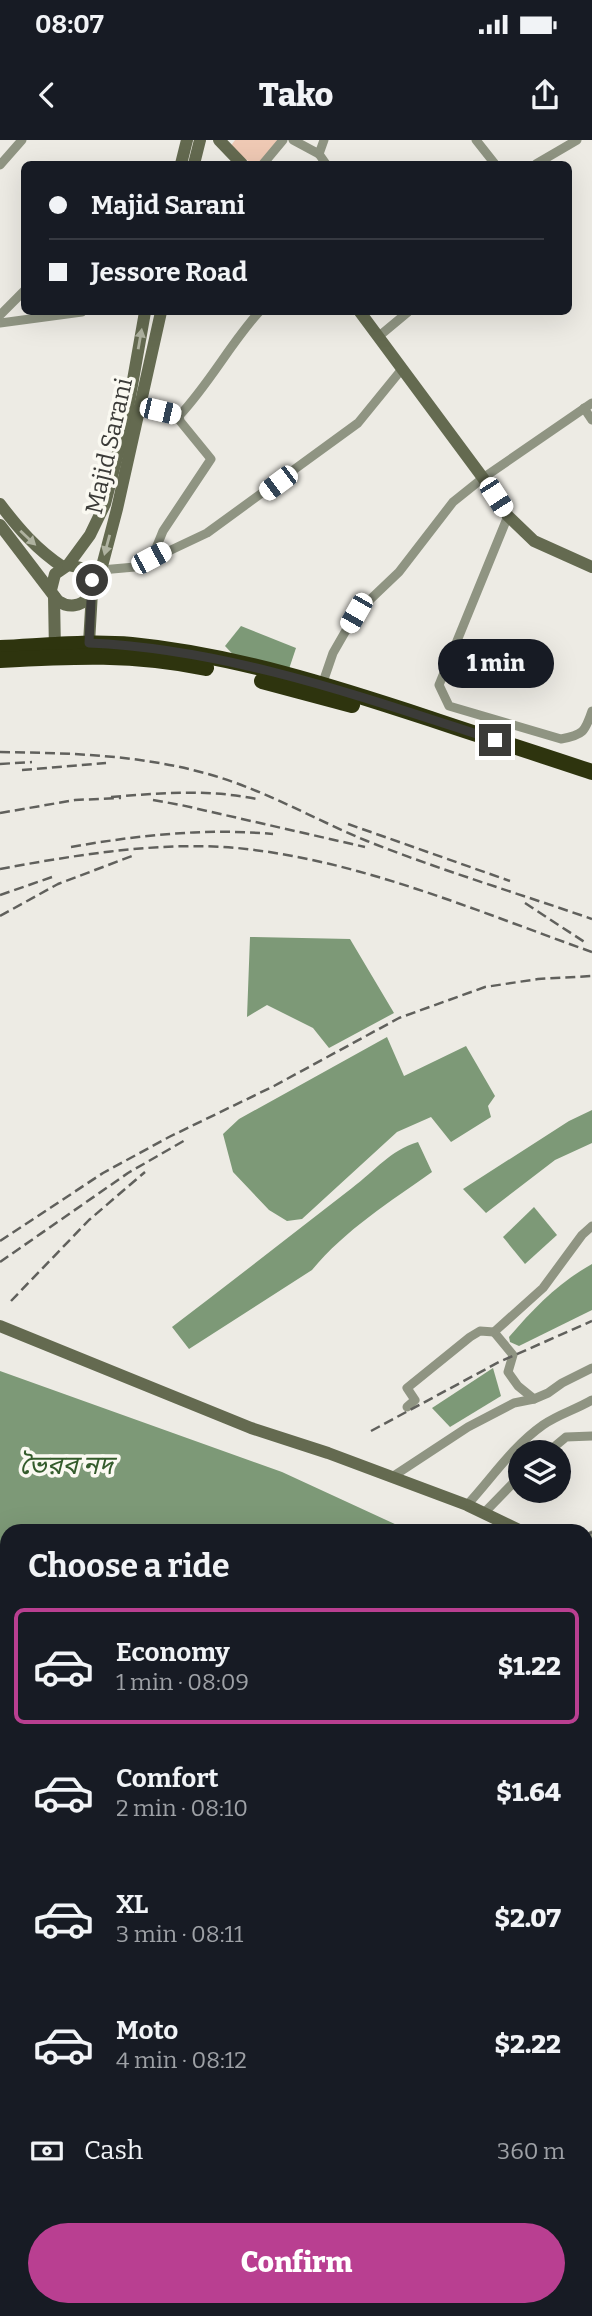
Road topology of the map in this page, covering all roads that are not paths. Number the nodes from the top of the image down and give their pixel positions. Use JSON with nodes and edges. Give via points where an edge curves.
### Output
{"nodes":[{"id":1,"x":22,"y":140,"type":"edge"},
{"id":2,"x":187,"y":140,"type":"edge"},
{"id":3,"x":200,"y":140,"type":"edge"},
{"id":4,"x":219,"y":140,"type":"edge"},
{"id":5,"x":283,"y":140,"type":"edge"},
{"id":6,"x":293,"y":140,"type":"edge"},
{"id":7,"x":324,"y":140,"type":"edge"},
{"id":8,"x":476,"y":140,"type":"edge"},
{"id":9,"x":578,"y":140,"type":"edge"},
{"id":10,"x":319,"y":154,"type":"junction"},
{"id":11,"x":182,"y":161,"type":"edge"},
{"id":12,"x":195,"y":161,"type":"edge"},
{"id":13,"x":239,"y":161,"type":"edge"},
{"id":14,"x":266,"y":161,"type":"edge"},
{"id":15,"x":324,"y":161,"type":"edge"},
{"id":16,"x":493,"y":161,"type":"edge"},
{"id":17,"x":541,"y":161,"type":"edge"},
{"id":18,"x":0,"y":165,"type":"edge"},
{"id":19,"x":21,"y":293,"type":"edge"},
{"id":20,"x":0,"y":315,"type":"edge"},
{"id":21,"x":60,"y":315,"type":"edge"},
{"id":22,"x":144,"y":315,"type":"edge"},
{"id":23,"x":160,"y":315,"type":"edge"},
{"id":24,"x":256,"y":315,"type":"edge"},
{"id":25,"x":362,"y":315,"type":"edge"},
{"id":26,"x":405,"y":315,"type":"edge"},
{"id":27,"x":0,"y":323,"type":"edge"},
{"id":28,"x":379,"y":337,"type":"junction"},
{"id":29,"x":402,"y":369,"type":"junction"},
{"id":30,"x":588,"y":405,"type":"edge"},
{"id":31,"x":140,"y":406,"type":"junction"},
{"id":32,"x":179,"y":415,"type":"junction"},
{"id":33,"x":592,"y":421,"type":"edge"},
{"id":34,"x":483,"y":478,"type":"junction"},
{"id":35,"x":0,"y":504,"type":"edge"},
{"id":36,"x":508,"y":516,"type":"junction"},
{"id":37,"x":0,"y":525,"type":"edge"},
{"id":38,"x":151,"y":558,"type":"junction"},
{"id":39,"x":66,"y":566,"type":"junction"},
{"id":40,"x":592,"y":567,"type":"edge"},
{"id":41,"x":101,"y":570,"type":"junction"},
{"id":42,"x":93,"y":590,"type":"junction"},
{"id":43,"x":53,"y":593,"type":"junction"},
{"id":44,"x":89,"y":643,"type":"junction"},
{"id":45,"x":0,"y":648,"type":"edge"},
{"id":46,"x":55,"y":651,"type":"junction"},
{"id":47,"x":0,"y":660,"type":"edge"},
{"id":48,"x":322,"y":685,"type":"junction"},
{"id":49,"x":449,"y":706,"type":"junction"},
{"id":50,"x":592,"y":711,"type":"edge"},
{"id":51,"x":441,"y":722,"type":"junction"},
{"id":52,"x":592,"y":772,"type":"edge"},
{"id":53,"x":592,"y":782,"type":"edge"},
{"id":54,"x":592,"y":1226,"type":"edge"},
{"id":55,"x":0,"y":1326,"type":"edge"},
{"id":56,"x":494,"y":1332,"type":"junction"},
{"id":57,"x":592,"y":1368,"type":"edge"},
{"id":58,"x":534,"y":1399,"type":"junction"},
{"id":59,"x":592,"y":1401,"type":"edge"},
{"id":60,"x":407,"y":1407,"type":"dead end"},
{"id":61,"x":592,"y":1436,"type":"edge"},
{"id":62,"x":562,"y":1440,"type":"edge"},
{"id":63,"x":392,"y":1477,"type":"junction"},
{"id":64,"x":508,"y":1488,"type":"edge"},
{"id":65,"x":467,"y":1505,"type":"junction"},
{"id":66,"x":484,"y":1513,"type":"junction"},
{"id":67,"x":507,"y":1524,"type":"edge"}],
"edges":[{"from":1,"to":18,"type":"street"},
{"from":2,"to":11,"type":"main road"},
{"from":3,"to":12,"type":"main road"},
{"from":4,"to":13,"type":"main road"},
{"from":5,"to":14,"type":"street"},
{"from":6,"to":10,"type":"street"},
{"from":7,"to":10,"type":"street"},
{"from":8,"to":16,"type":"street"},
{"from":9,"to":17,"type":"street"},
{"from":10,"to":15,"type":"street"},
{"from":19,"to":20,"type":"street"},
{"from":21,"to":27,"type":"street"},
{"from":39,"to":22,"type":"main road","name":"Majid Sarani","one_way":true,"via":[[90,535],[105,504]]},
{"from":23,"to":31,"type":"main road","name":"Majid Sarani"},
{"from":24,"to":32,"type":"street","via":[[200,394]]},
{"from":25,"to":28,"type":"main road"},
{"from":26,"to":28,"type":"street"},
{"from":28,"to":29,"type":"main road"},
{"from":29,"to":34,"type":"main road"},
{"from":29,"to":38,"type":"street","via":[[358,423],[207,534]]},
{"from":30,"to":33,"type":"street"},
{"from":30,"to":34,"type":"street"},
{"from":31,"to":32,"type":"street"},
{"from":31,"to":41,"type":"main road","name":"Majid Sarani","one_way":true},
{"from":32,"to":38,"type":"street","via":[[211,459],[163,531]]},
{"from":34,"to":36,"type":"main road"},
{"from":34,"to":48,"type":"street","via":[[453,502],[399,572],[356,613],[333,653]]},
{"from":35,"to":39,"type":"main road","one_way":true,"via":[[20,530],[51,559]]},
{"from":36,"to":40,"type":"main road","via":[[534,541]]},
{"from":36,"to":49,"type":"street","via":[[439,685]]},
{"from":37,"to":43,"type":"main road"},
{"from":38,"to":41,"type":"street","via":[[135,567]]},
{"from":39,"to":42,"type":"main road","via":[[86,569]]},
{"from":39,"to":43,"type":"main road","via":[[55,574]]},
{"from":41,"to":42,"type":"main road","name":"Majid Sarani"},
{"from":42,"to":43,"type":"main road","via":[[85,602],[74,606],[62,604]]},
{"from":42,"to":44,"type":"main road","name":"Majid Sarani"},
{"from":43,"to":46,"type":"main road"},
{"from":44,"to":46,"type":"highway"},
{"from":44,"to":48,"type":"highway","via":[[171,650]]},
{"from":45,"to":46,"type":"highway"},
{"from":46,"to":47,"type":"highway"},
{"from":46,"to":53,"type":"highway","via":[[158,660],[244,676],[384,714]]},
{"from":48,"to":51,"type":"highway"},
{"from":49,"to":50,"type":"street","via":[[561,740],[585,729]]},
{"from":49,"to":51,"type":"street"},
{"from":51,"to":52,"type":"highway"},
{"from":54,"to":56,"type":"street","via":[[543,1288]]},
{"from":55,"to":63,"type":"main road","via":[[229,1420]]},
{"from":56,"to":58,"type":"street","via":[[513,1354],[508,1372]]},
{"from":56,"to":60,"type":"street","via":[[480,1331],[470,1337],[407,1388],[415,1400]]},
{"from":57,"to":58,"type":"street"},
{"from":58,"to":63,"type":"street","via":[[514,1403],[468,1427]]},
{"from":59,"to":65,"type":"street","via":[[565,1411],[514,1449]]},
{"from":61,"to":62,"type":"street"},
{"from":63,"to":65,"type":"main road"},
{"from":64,"to":66,"type":"street"},
{"from":65,"to":66,"type":"main road"},
{"from":66,"to":67,"type":"main road"}]}
